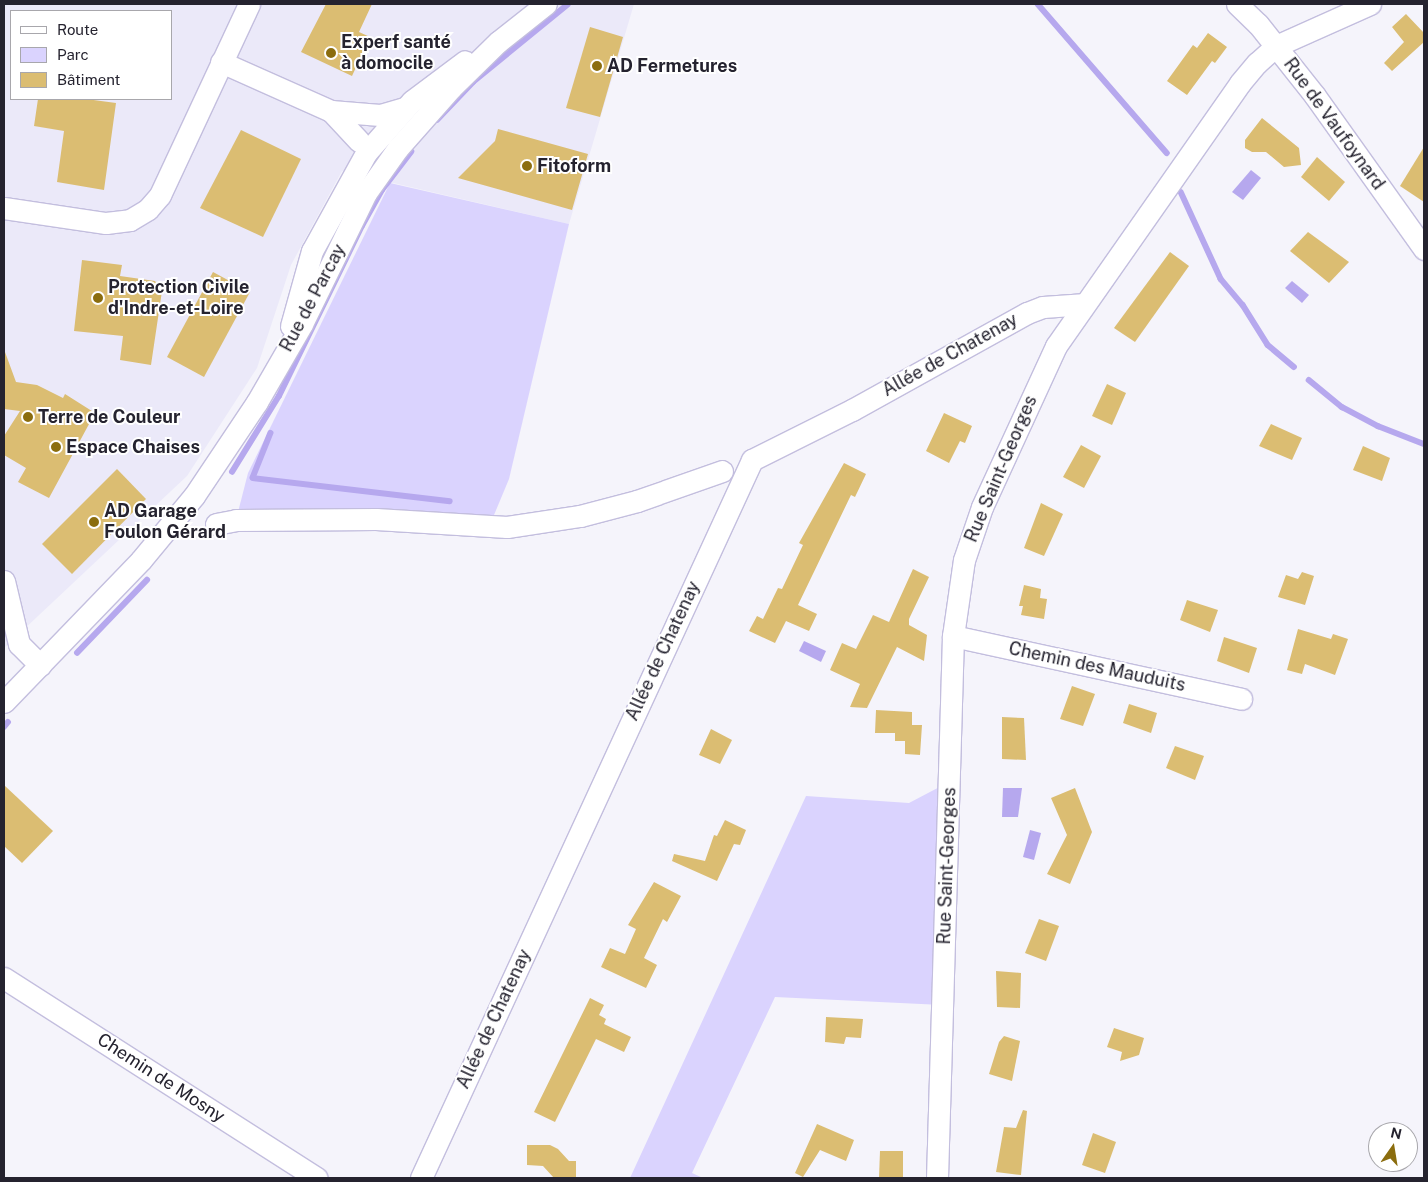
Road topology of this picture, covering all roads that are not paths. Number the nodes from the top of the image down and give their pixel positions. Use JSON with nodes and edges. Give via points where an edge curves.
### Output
{"nodes":[{"id":1,"x":249,"y":4,"type":"edge"},
{"id":2,"x":546,"y":4,"type":"edge"},
{"id":3,"x":1237,"y":4,"type":"edge"},
{"id":4,"x":1370,"y":4,"type":"edge"},
{"id":5,"x":498,"y":42,"type":"junction"},
{"id":6,"x":1276,"y":46,"type":"junction"},
{"id":7,"x":221,"y":62,"type":"junction"},
{"id":8,"x":406,"y":107,"type":"junction"},
{"id":9,"x":331,"y":111,"type":"junction"},
{"id":10,"x":362,"y":115,"type":"junction"},
{"id":11,"x":410,"y":134,"type":"junction"},
{"id":12,"x":373,"y":144,"type":"junction"},
{"id":13,"x":4,"y":208,"type":"edge"},
{"id":14,"x":1424,"y":248,"type":"edge"},
{"id":15,"x":332,"y":260,"type":"junction"},
{"id":16,"x":1082,"y":304,"type":"junction"},
{"id":17,"x":280,"y":359,"type":"junction"},
{"id":18,"x":752,"y":460,"type":"junction"},
{"id":19,"x":216,"y":524,"type":"dead end"},
{"id":20,"x":4,"y":581,"type":"edge"},
{"id":21,"x":953,"y":636,"type":"junction"},
{"id":22,"x":40,"y":664,"type":"junction"},
{"id":23,"x":1241,"y":699,"type":"dead end"},
{"id":24,"x":4,"y":702,"type":"edge"},
{"id":25,"x":4,"y":978,"type":"edge"},
{"id":26,"x":317,"y":1178,"type":"edge"},
{"id":27,"x":420,"y":1178,"type":"edge"},
{"id":28,"x":937,"y":1178,"type":"edge"}],
"edges":[{"from":1,"to":7,"type":"street"},
{"from":2,"to":5,"type":"street","name":"Rue de Parcay"},
{"from":3,"to":6,"type":"street","name":"Rue de Vaufoynard"},
{"from":4,"to":6,"type":"street","name":"Rue Saint-Georges"},
{"from":5,"to":8,"type":"street","name":"Rue de Parcay","via":[[437,80]]},
{"from":5,"to":11,"type":"street","name":"Rue de Parcay"},
{"from":6,"to":14,"type":"street","name":"Rue de Vaufoynard","via":[[1366,163],[1400,218]]},
{"from":6,"to":16,"type":"street","name":"Rue Saint-Georges","via":[[1256,62],[1240,82],[1137,232]]},
{"from":7,"to":9,"type":"street"},
{"from":7,"to":13,"type":"street","via":[[160,195],[140,216],[106,223]]},
{"from":8,"to":10,"type":"street","via":[[389,114]]},
{"from":8,"to":12,"type":"street","name":"Rue de Parcay"},
{"from":9,"to":10,"type":"street"},
{"from":9,"to":12,"type":"street"},
{"from":10,"to":12,"type":"street"},
{"from":11,"to":12,"type":"street"},
{"from":11,"to":15,"type":"street","name":"Rue de Parcay","via":[[366,194]]},
{"from":12,"to":15,"type":"street"},
{"from":12,"to":17,"type":"street","name":"Rue de Parcay","via":[[312,252]]},
{"from":15,"to":17,"type":"street","name":"Rue de Parcay"},
{"from":16,"to":18,"type":"street","name":"Allée de Chatenay","via":[[1043,307],[1027,313],[852,410]]},
{"from":16,"to":21,"type":"street","name":"Rue Saint-Georges","via":[[1048,361],[982,507],[964,560]]},
{"from":17,"to":22,"type":"street","via":[[227,449],[169,528]]},
{"from":18,"to":19,"type":"street","via":[[608,508],[507,527],[376,519],[236,520]]},
{"from":18,"to":27,"type":"street","name":"Allée de Chatenay"},
{"from":20,"to":22,"type":"street","via":[[19,644]]},
{"from":21,"to":23,"type":"street","name":"Chemin des Mauduits"},
{"from":21,"to":28,"type":"street","name":"Rue Saint-Georges"},
{"from":22,"to":24,"type":"street"},
{"from":25,"to":26,"type":"street","name":"Chemin de Mosny"}]}
